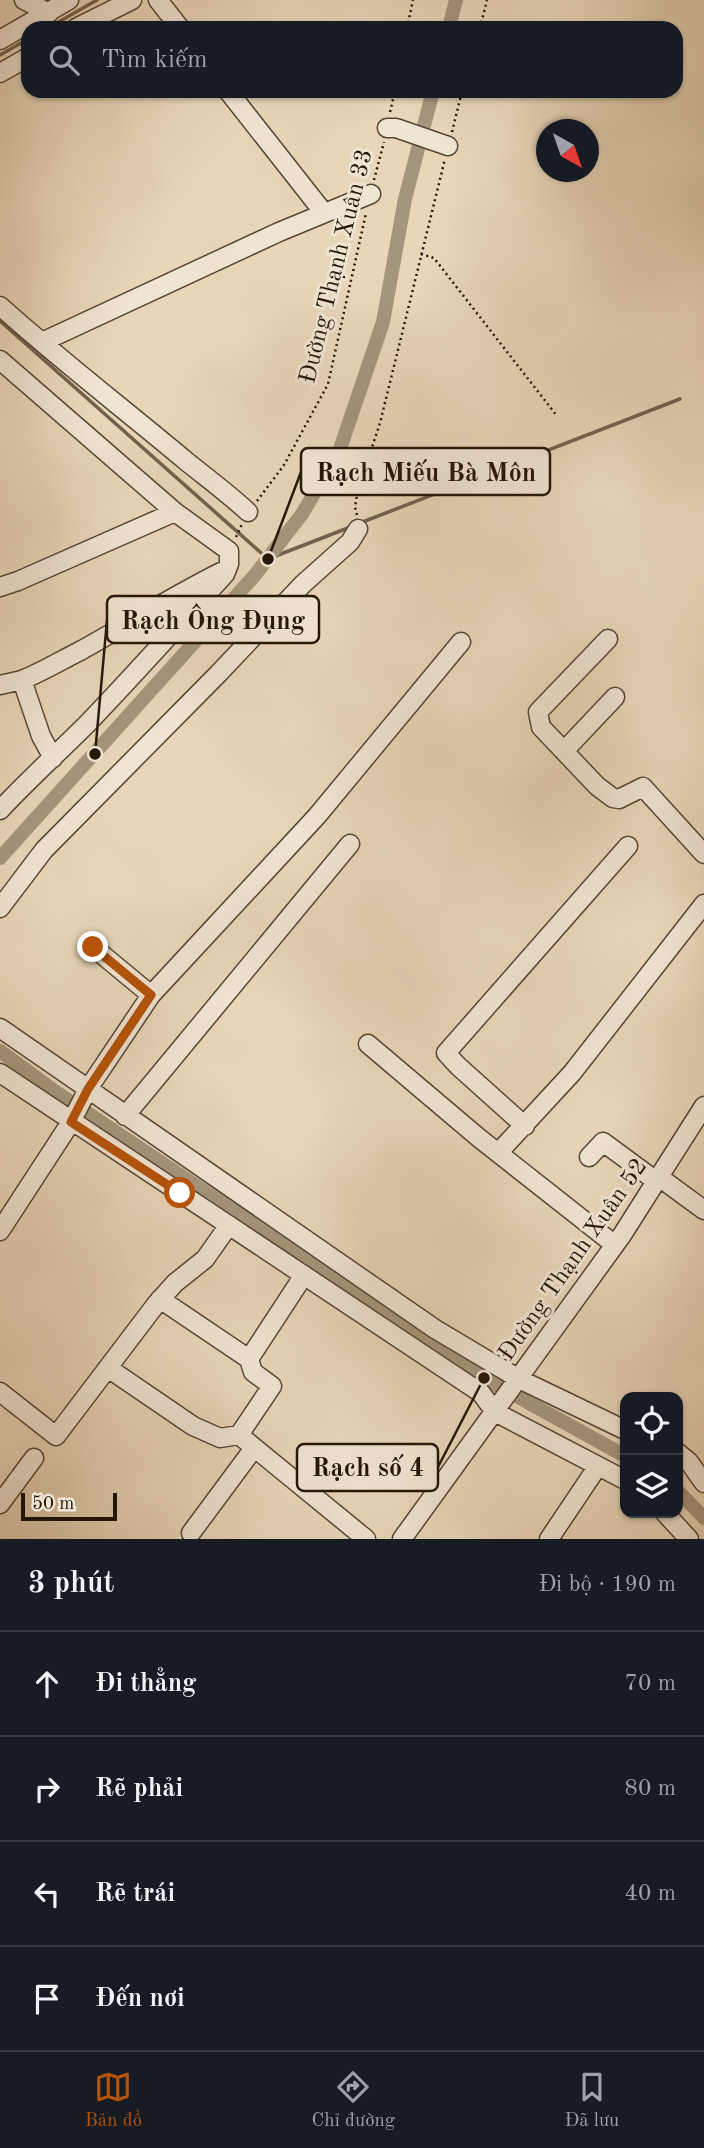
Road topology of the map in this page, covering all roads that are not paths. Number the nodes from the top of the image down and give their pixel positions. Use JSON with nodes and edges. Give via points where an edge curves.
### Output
{"nodes":[{"id":1,"x":24,"y":0,"type":"edge"},
{"id":2,"x":69,"y":0,"type":"edge"},
{"id":3,"x":132,"y":0,"type":"edge"},
{"id":4,"x":158,"y":0,"type":"edge"},
{"id":5,"x":49,"y":13,"type":"junction"},
{"id":6,"x":34,"y":21,"type":"edge"},
{"id":7,"x":90,"y":21,"type":"edge"},
{"id":8,"x":174,"y":21,"type":"edge"},
{"id":9,"x":21,"y":28,"type":"edge"},
{"id":10,"x":0,"y":40,"type":"edge"},
{"id":11,"x":21,"y":61,"type":"edge"},
{"id":12,"x":0,"y":73,"type":"edge"},
{"id":13,"x":233,"y":98,"type":"edge"},
{"id":14,"x":392,"y":128,"type":"road end"},
{"id":15,"x":444,"y":145,"type":"road end"},
{"id":16,"x":371,"y":194,"type":"road end"},
{"id":17,"x":324,"y":214,"type":"junction"},
{"id":18,"x":0,"y":306,"type":"edge"},
{"id":19,"x":42,"y":342,"type":"junction"},
{"id":20,"x":0,"y":359,"type":"edge"},
{"id":21,"x":175,"y":512,"type":"junction"},
{"id":22,"x":247,"y":514,"type":"road end"},
{"id":23,"x":358,"y":529,"type":"dead end"},
{"id":24,"x":229,"y":555,"type":"junction"},
{"id":25,"x":0,"y":587,"type":"edge"},
{"id":26,"x":608,"y":639,"type":"dead end"},
{"id":27,"x":461,"y":642,"type":"dead end"},
{"id":28,"x":22,"y":680,"type":"junction"},
{"id":29,"x":0,"y":685,"type":"edge"},
{"id":30,"x":615,"y":697,"type":"dead end"},
{"id":31,"x":564,"y":751,"type":"junction"},
{"id":32,"x":53,"y":758,"type":"junction"},
{"id":33,"x":0,"y":810,"type":"edge"},
{"id":34,"x":350,"y":844,"type":"dead end"},
{"id":35,"x":628,"y":846,"type":"dead end"},
{"id":36,"x":704,"y":854,"type":"edge"},
{"id":37,"x":704,"y":904,"type":"edge"},
{"id":38,"x":0,"y":908,"type":"edge"},
{"id":39,"x":93,"y":947,"type":"dead end"},
{"id":40,"x":151,"y":995,"type":"junction"},
{"id":41,"x":0,"y":1028,"type":"edge"},
{"id":42,"x":369,"y":1044,"type":"dead end"},
{"id":43,"x":0,"y":1073,"type":"edge"},
{"id":44,"x":87,"y":1089,"type":"junction"},
{"id":45,"x":704,"y":1106,"type":"edge"},
{"id":46,"x":125,"y":1116,"type":"junction"},
{"id":47,"x":71,"y":1121,"type":"junction"},
{"id":48,"x":525,"y":1126,"type":"junction"},
{"id":49,"x":498,"y":1153,"type":"junction"},
{"id":50,"x":589,"y":1157,"type":"dead end"},
{"id":51,"x":657,"y":1179,"type":"junction"},
{"id":52,"x":704,"y":1210,"type":"edge"},
{"id":53,"x":229,"y":1225,"type":"junction"},
{"id":54,"x":0,"y":1231,"type":"edge"},
{"id":55,"x":615,"y":1245,"type":"junction"},
{"id":56,"x":304,"y":1275,"type":"junction"},
{"id":57,"x":160,"y":1300,"type":"junction"},
{"id":58,"x":249,"y":1359,"type":"junction"},
{"id":59,"x":108,"y":1368,"type":"junction"},
{"id":60,"x":519,"y":1379,"type":"junction"},
{"id":61,"x":0,"y":1392,"type":"edge"},
{"id":62,"x":496,"y":1411,"type":"junction"},
{"id":63,"x":620,"y":1428,"type":"edge"},
{"id":64,"x":239,"y":1435,"type":"junction"},
{"id":65,"x":254,"y":1448,"type":"junction"},
{"id":66,"x":690,"y":1457,"type":"edge"},
{"id":67,"x":34,"y":1458,"type":"dead end"},
{"id":68,"x":598,"y":1466,"type":"junction"},
{"id":69,"x":620,"y":1477,"type":"edge"},
{"id":70,"x":703,"y":1480,"type":"edge"},
{"id":71,"x":0,"y":1504,"type":"edge"},
{"id":72,"x":670,"y":1518,"type":"edge"},
{"id":73,"x":191,"y":1534,"type":"dead end"},
{"id":74,"x":366,"y":1539,"type":"edge"},
{"id":75,"x":402,"y":1539,"type":"edge"},
{"id":76,"x":550,"y":1539,"type":"edge"},
{"id":77,"x":689,"y":1539,"type":"edge"}],
"edges":[{"from":1,"to":5,"type":"street"},
{"from":2,"to":5,"type":"street"},
{"from":3,"to":7,"type":"street"},
{"from":4,"to":8,"type":"street"},
{"from":5,"to":6,"type":"street"},
{"from":9,"to":10,"type":"street"},
{"from":11,"to":12,"type":"street"},
{"from":13,"to":17,"type":"street"},
{"from":14,"to":15,"type":"street"},
{"from":16,"to":17,"type":"street"},
{"from":17,"to":19,"type":"street"},
{"from":18,"to":19,"type":"street"},
{"from":19,"to":22,"type":"street","via":[[225,490]]},
{"from":20,"to":21,"type":"street"},
{"from":21,"to":24,"type":"street"},
{"from":21,"to":25,"type":"street"},
{"from":23,"to":38,"type":"street","via":[[44,850]]},
{"from":24,"to":28,"type":"street","via":[[185,590],[118,631]]},
{"from":24,"to":32,"type":"street","via":[[225,574]]},
{"from":26,"to":31,"type":"street","via":[[538,712],[541,727]]},
{"from":27,"to":40,"type":"street","via":[[317,816]]},
{"from":28,"to":29,"type":"street"},
{"from":28,"to":32,"type":"street"},
{"from":30,"to":31,"type":"street"},
{"from":31,"to":36,"type":"street","via":[[613,798],[643,787]]},
{"from":32,"to":33,"type":"street"},
{"from":34,"to":46,"type":"street"},
{"from":35,"to":48,"type":"street","via":[[446,1053]]},
{"from":37,"to":48,"type":"street"},
{"from":39,"to":40,"type":"street"},
{"from":40,"to":44,"type":"street"},
{"from":41,"to":44,"type":"street"},
{"from":42,"to":49,"type":"street"},
{"from":43,"to":47,"type":"street"},
{"from":44,"to":46,"type":"street"},
{"from":44,"to":47,"type":"street"},
{"from":45,"to":51,"type":"street","name":"Đường Thạnh Xuân 52"},
{"from":46,"to":60,"type":"street","via":[[435,1329]]},
{"from":47,"to":53,"type":"street"},
{"from":47,"to":54,"type":"street"},
{"from":48,"to":49,"type":"street"},
{"from":49,"to":55,"type":"street"},
{"from":50,"to":51,"type":"street","via":[[603,1142]]},
{"from":51,"to":52,"type":"street"},
{"from":51,"to":55,"type":"street","name":"Đường Thạnh Xuân 52"},
{"from":53,"to":56,"type":"street"},
{"from":53,"to":57,"type":"street","via":[[205,1259]]},
{"from":55,"to":60,"type":"street","name":"Đường Thạnh Xuân 52"},
{"from":56,"to":58,"type":"street"},
{"from":56,"to":62,"type":"street","via":[[481,1393]]},
{"from":57,"to":58,"type":"street"},
{"from":57,"to":59,"type":"street"},
{"from":58,"to":64,"type":"street","via":[[253,1372],[272,1386]]},
{"from":59,"to":61,"type":"street","via":[[56,1436]]},
{"from":59,"to":64,"type":"street","via":[[193,1426],[220,1438]]},
{"from":60,"to":62,"type":"street","name":"Đường Thạnh Xuân 52"},
{"from":60,"to":63,"type":"street"},
{"from":62,"to":68,"type":"street"},
{"from":62,"to":75,"type":"street","name":"Đường Thạnh Xuân 52"},
{"from":64,"to":65,"type":"street"},
{"from":65,"to":73,"type":"street"},
{"from":65,"to":74,"type":"street"},
{"from":66,"to":70,"type":"street"},
{"from":67,"to":71,"type":"street"},
{"from":68,"to":69,"type":"street"},
{"from":68,"to":76,"type":"street"},
{"from":72,"to":77,"type":"street"}]}
